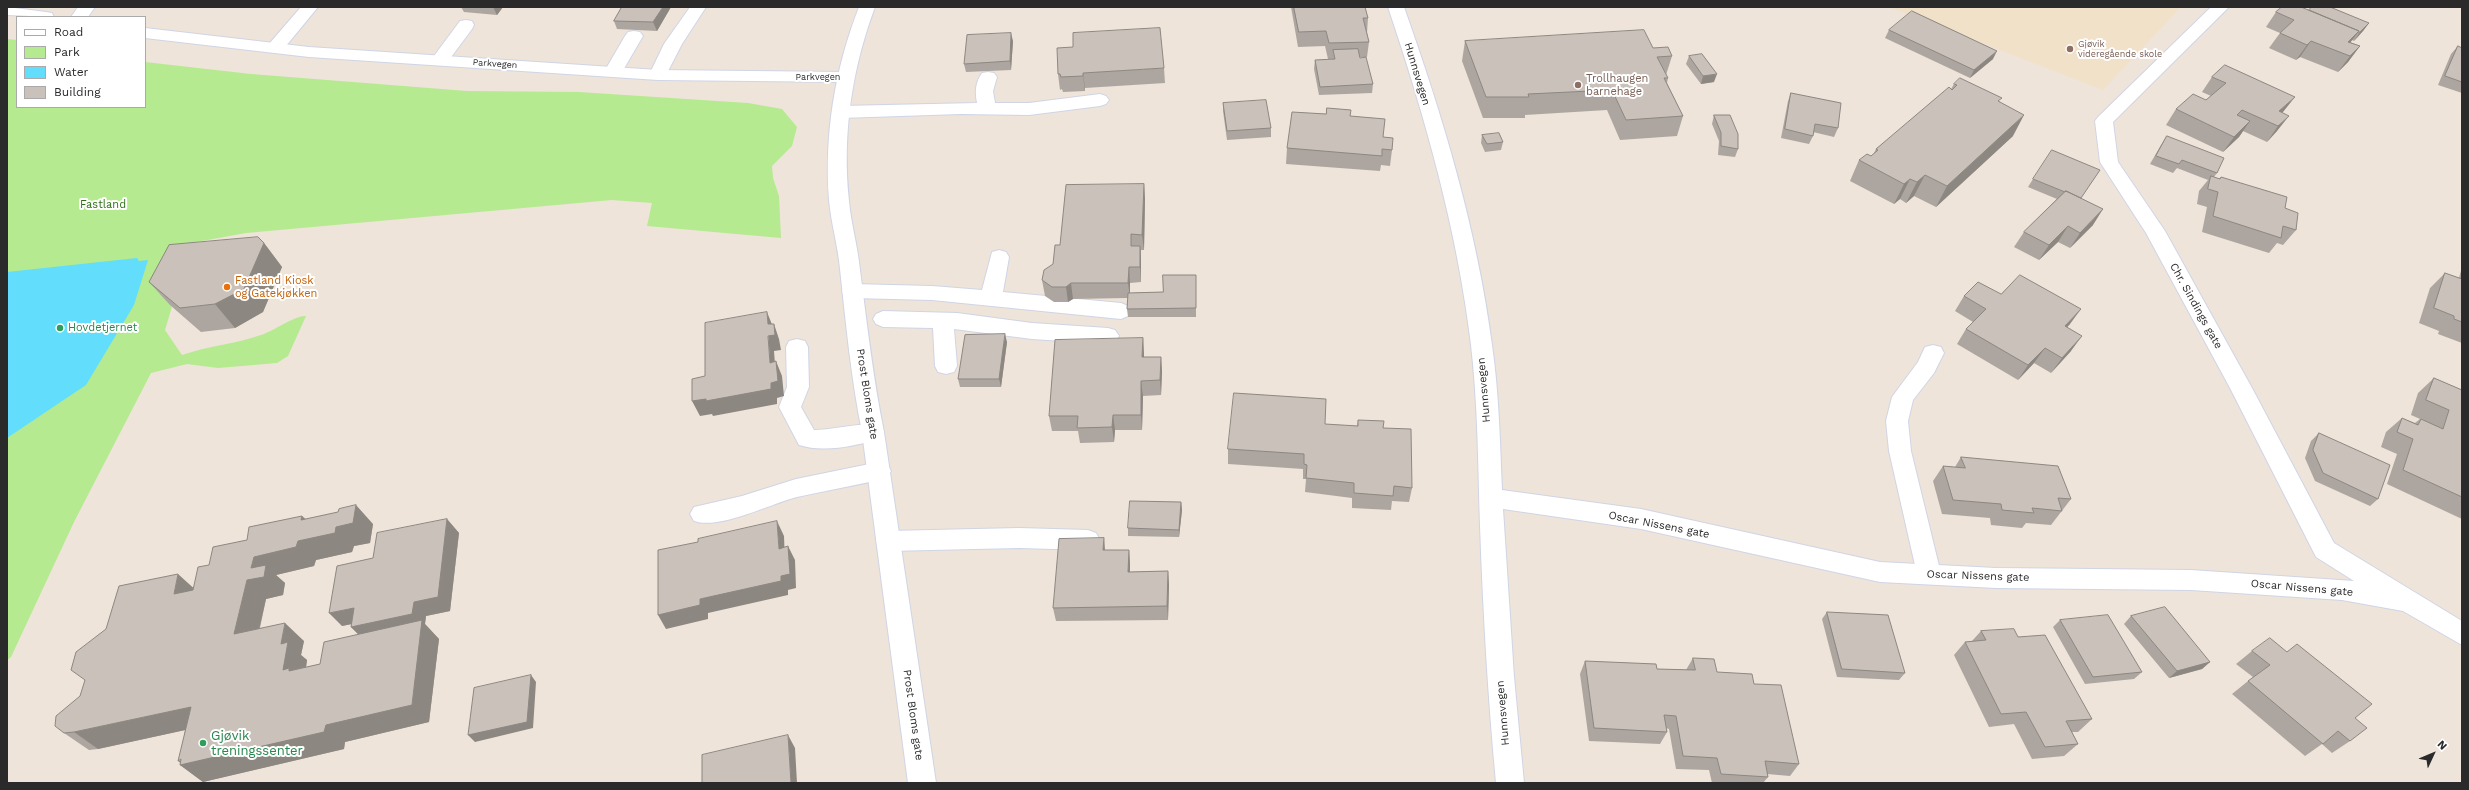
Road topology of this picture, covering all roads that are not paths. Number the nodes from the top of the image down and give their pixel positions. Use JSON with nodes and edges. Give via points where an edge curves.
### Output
{"nodes":[{"id":1,"x":87,"y":7,"type":"edge"},
{"id":2,"x":310,"y":7,"type":"edge"},
{"id":3,"x":698,"y":7,"type":"edge"},
{"id":4,"x":867,"y":7,"type":"edge"},
{"id":5,"x":1396,"y":7,"type":"edge"},
{"id":6,"x":2221,"y":7,"type":"edge"},
{"id":7,"x":7,"y":10,"type":"edge"},
{"id":8,"x":40,"y":16,"type":"edge"},
{"id":9,"x":80,"y":16,"type":"edge"},
{"id":10,"x":466,"y":25,"type":"dead end"},
{"id":11,"x":146,"y":33,"type":"edge"},
{"id":12,"x":634,"y":36,"type":"dead end"},
{"id":13,"x":275,"y":48,"type":"junction"},
{"id":14,"x":440,"y":60,"type":"junction"},
{"id":15,"x":613,"y":72,"type":"junction"},
{"id":16,"x":658,"y":75,"type":"junction"},
{"id":17,"x":845,"y":77,"type":"junction"},
{"id":18,"x":988,"y":77,"type":"dead end"},
{"id":19,"x":1100,"y":100,"type":"dead end"},
{"id":20,"x":987,"y":108,"type":"junction"},
{"id":21,"x":840,"y":112,"type":"junction"},
{"id":22,"x":999,"y":257,"type":"dead end"},
{"id":23,"x":852,"y":291,"type":"junction"},
{"id":24,"x":991,"y":299,"type":"junction"},
{"id":25,"x":1120,"y":311,"type":"dead end"},
{"id":26,"x":883,"y":319,"type":"dead end"},
{"id":27,"x":943,"y":321,"type":"junction"},
{"id":28,"x":1108,"y":336,"type":"dead end"},
{"id":29,"x":797,"y":347,"type":"dead end"},
{"id":30,"x":1933,"y":353,"type":"dead end"},
{"id":31,"x":946,"y":366,"type":"dead end"},
{"id":32,"x":873,"y":432,"type":"junction"},
{"id":33,"x":879,"y":471,"type":"junction"},
{"id":34,"x":1491,"y":498,"type":"junction"},
{"id":35,"x":702,"y":514,"type":"dead end"},
{"id":36,"x":1102,"y":540,"type":"edge"},
{"id":37,"x":888,"y":541,"type":"junction"},
{"id":38,"x":1929,"y":574,"type":"junction"},
{"id":39,"x":2407,"y":600,"type":"junction"},
{"id":40,"x":2462,"y":634,"type":"edge"},
{"id":41,"x":922,"y":783,"type":"edge"},
{"id":42,"x":1510,"y":783,"type":"edge"}],
"edges":[{"from":1,"to":9,"type":"street"},
{"from":2,"to":13,"type":"street"},
{"from":3,"to":16,"type":"street","via":[[673,44]]},
{"from":4,"to":17,"type":"street","name":"Prost Bloms gate","via":[[855,38]]},
{"from":5,"to":34,"type":"street","name":"Hunnsvegen","via":[[1438,142],[1479,326]]},
{"from":6,"to":39,"type":"street","name":"Chr. Sindings gate","via":[[2104,121],[2109,162],[2155,231],[2241,388],[2325,550]]},
{"from":7,"to":8,"type":"street"},
{"from":10,"to":14,"type":"street"},
{"from":11,"to":13,"type":"street","name":"Parkvegen"},
{"from":12,"to":15,"type":"street"},
{"from":13,"to":14,"type":"street","name":"Parkvegen"},
{"from":14,"to":15,"type":"street","name":"Parkvegen"},
{"from":15,"to":16,"type":"street","name":"Parkvegen"},
{"from":16,"to":17,"type":"street","name":"Parkvegen"},
{"from":17,"to":21,"type":"street","name":"Prost Bloms gate"},
{"from":18,"to":20,"type":"street","via":[[984,91]]},
{"from":19,"to":20,"type":"street","via":[[1029,109]]},
{"from":20,"to":21,"type":"street"},
{"from":21,"to":23,"type":"street","name":"Prost Bloms gate","via":[[839,202],[848,249]]},
{"from":22,"to":24,"type":"street"},
{"from":23,"to":24,"type":"street","via":[[932,292]]},
{"from":23,"to":32,"type":"street","name":"Prost Bloms gate","via":[[863,382]]},
{"from":24,"to":25,"type":"street"},
{"from":26,"to":27,"type":"street"},
{"from":27,"to":28,"type":"street"},
{"from":27,"to":31,"type":"street"},
{"from":29,"to":32,"type":"street","via":[[798,387],[790,407],[807,438],[834,439]]},
{"from":30,"to":38,"type":"street","via":[[1926,367],[1903,397],[1897,421],[1900,451]]},
{"from":32,"to":33,"type":"street","name":"Prost Bloms gate"},
{"from":33,"to":35,"type":"street","via":[[796,488],[742,506]]},
{"from":33,"to":37,"type":"street","name":"Prost Bloms gate"},
{"from":34,"to":38,"type":"street","name":"Oscar Nissens gate","via":[[1641,519],[1880,572]]},
{"from":34,"to":42,"type":"street","name":"Hunnsvegen","via":[[1503,715]]},
{"from":36,"to":37,"type":"street","via":[[1019,538]]},
{"from":37,"to":41,"type":"street","name":"Prost Bloms gate"},
{"from":38,"to":39,"type":"street","name":"Oscar Nissens gate","via":[[1996,578],[2191,580],[2342,589]]},
{"from":39,"to":40,"type":"street","name":"Oscar Nissens gate"}]}
